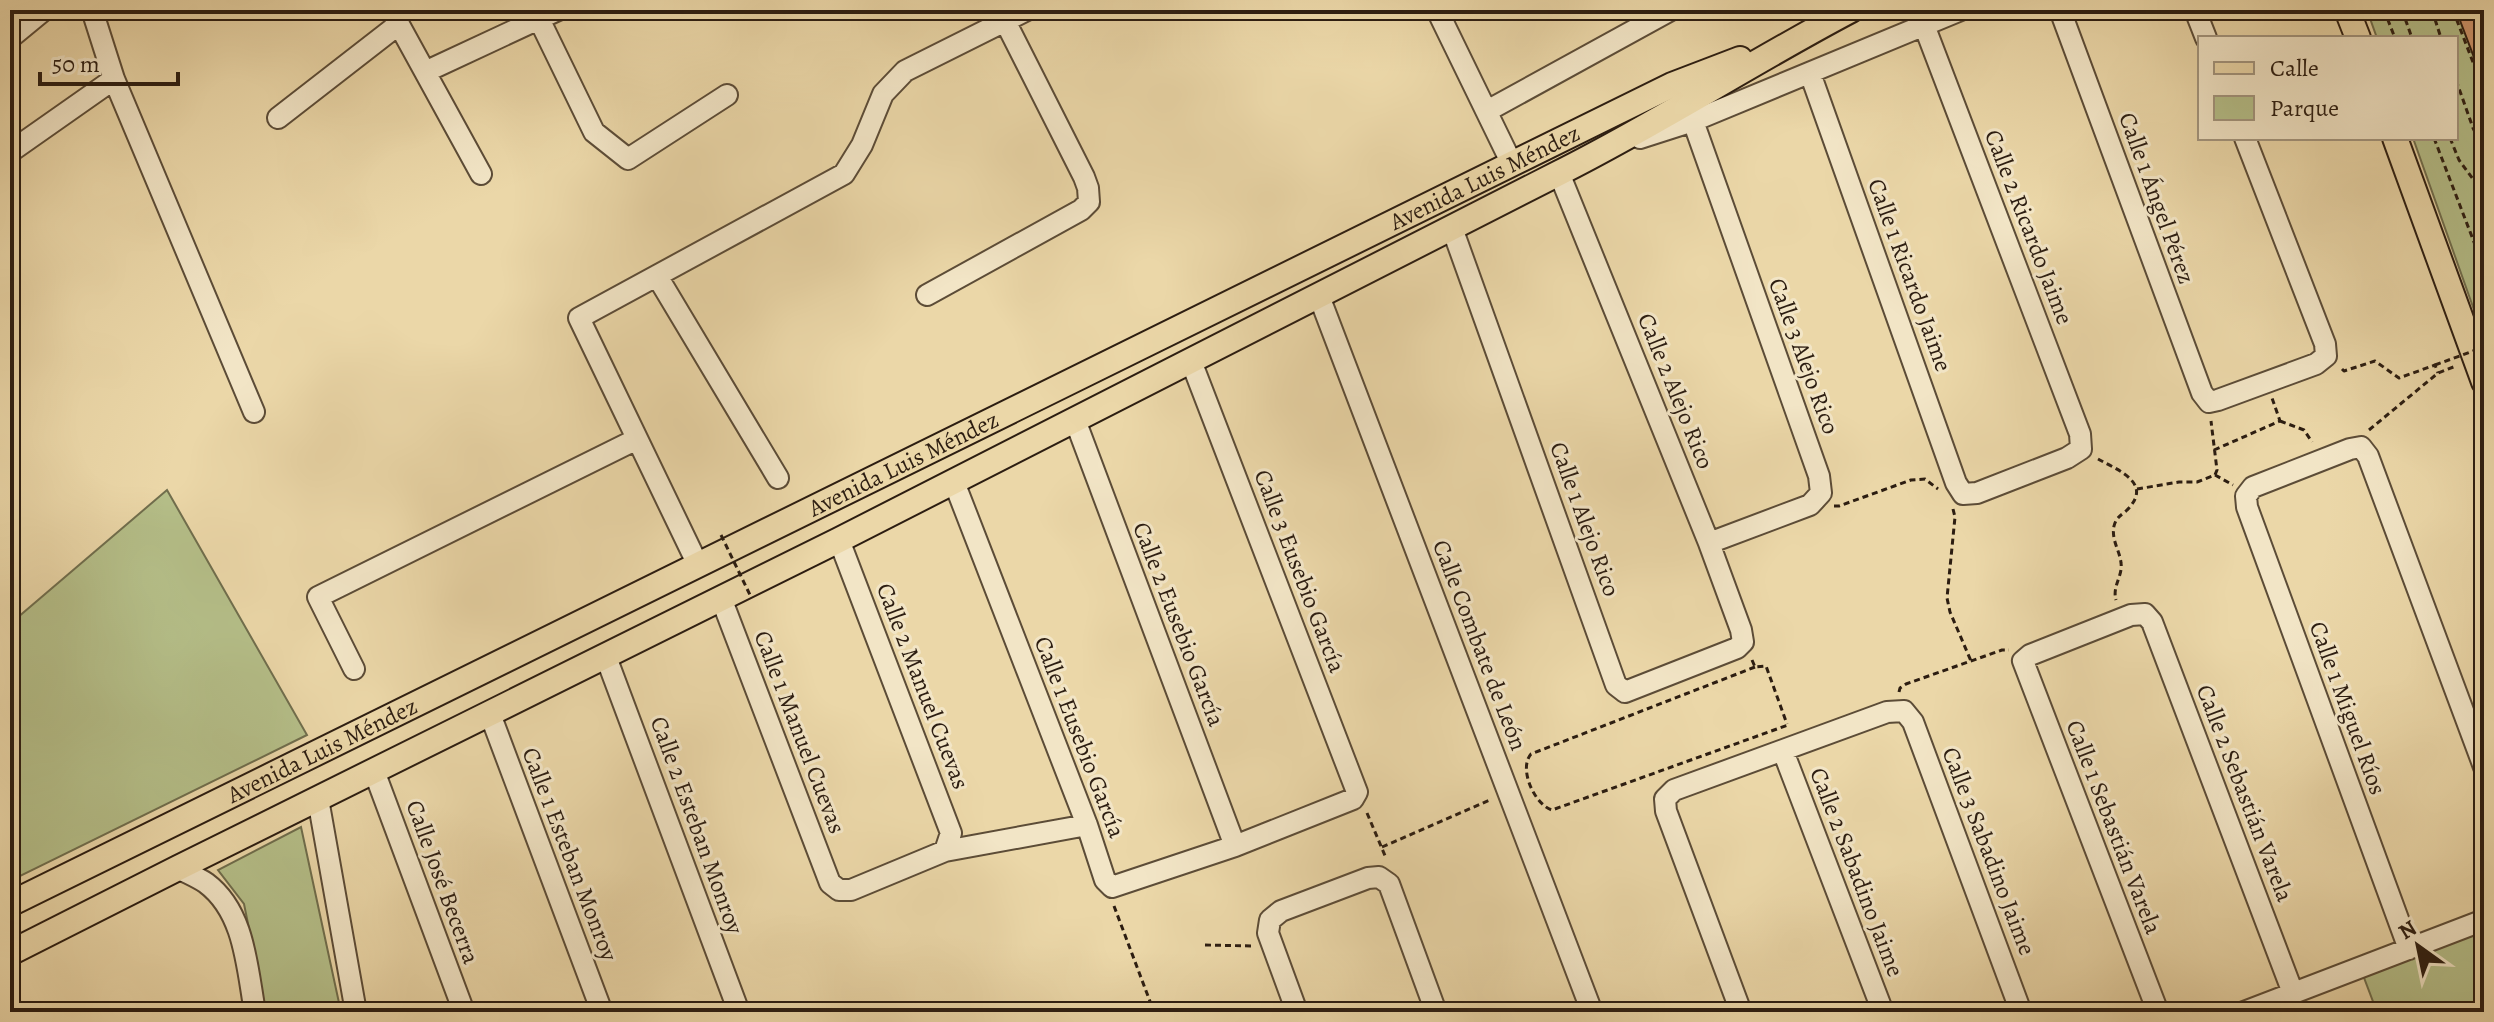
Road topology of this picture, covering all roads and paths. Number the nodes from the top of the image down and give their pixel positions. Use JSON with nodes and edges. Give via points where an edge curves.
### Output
{"nodes":[{"id":1,"x":44,"y":10,"type":"edge"},
{"id":2,"x":92,"y":10,"type":"edge"},
{"id":3,"x":558,"y":10,"type":"edge"},
{"id":4,"x":1027,"y":10,"type":"edge"},
{"id":5,"x":1437,"y":10,"type":"edge"},
{"id":6,"x":1671,"y":10,"type":"edge"},
{"id":7,"x":1851,"y":10,"type":"edge"},
{"id":8,"x":1961,"y":10,"type":"edge"},
{"id":9,"x":2060,"y":10,"type":"edge"},
{"id":10,"x":2195,"y":10,"type":"edge"},
{"id":11,"x":2347,"y":10,"type":"edge"},
{"id":12,"x":2384,"y":10,"type":"edge"},
{"id":13,"x":2402,"y":10,"type":"edge"},
{"id":14,"x":2432,"y":10,"type":"edge"},
{"id":15,"x":2453,"y":10,"type":"edge"},
{"id":16,"x":1002,"y":16,"type":"edge"},
{"id":17,"x":395,"y":17,"type":"edge"},
{"id":18,"x":539,"y":19,"type":"junction"},
{"id":19,"x":1924,"y":25,"type":"junction"},
{"id":20,"x":1800,"y":36,"type":"junction"},
{"id":21,"x":2205,"y":36,"type":"edge"},
{"id":22,"x":2357,"y":36,"type":"edge"},
{"id":23,"x":2394,"y":36,"type":"edge"},
{"id":24,"x":2411,"y":36,"type":"edge"},
{"id":25,"x":2440,"y":36,"type":"edge"},
{"id":26,"x":10,"y":38,"type":"edge"},
{"id":27,"x":425,"y":72,"type":"junction"},
{"id":28,"x":1810,"y":73,"type":"junction"},
{"id":29,"x":114,"y":79,"type":"junction"},
{"id":30,"x":2458,"y":86,"type":"edge"},
{"id":31,"x":2484,"y":91,"type":"edge"},
{"id":32,"x":727,"y":95,"type":"dead end"},
{"id":33,"x":1487,"y":111,"type":"junction"},
{"id":34,"x":278,"y":118,"type":"dead end"},
{"id":35,"x":1693,"y":121,"type":"junction"},
{"id":36,"x":2246,"y":140,"type":"edge"},
{"id":37,"x":2396,"y":140,"type":"edge"},
{"id":38,"x":2435,"y":140,"type":"edge"},
{"id":39,"x":2451,"y":140,"type":"edge"},
{"id":40,"x":1613,"y":146,"type":"junction"},
{"id":41,"x":2484,"y":150,"type":"edge"},
{"id":42,"x":10,"y":152,"type":"edge"},
{"id":43,"x":1512,"y":164,"type":"junction"},
{"id":44,"x":1559,"y":173,"type":"junction"},
{"id":45,"x":481,"y":174,"type":"dead end"},
{"id":46,"x":2484,"y":194,"type":"edge"},
{"id":47,"x":1452,"y":228,"type":"junction"},
{"id":48,"x":2484,"y":268,"type":"edge"},
{"id":49,"x":657,"y":276,"type":"junction"},
{"id":50,"x":927,"y":295,"type":"dead end"},
{"id":51,"x":1319,"y":296,"type":"junction"},
{"id":52,"x":2479,"y":353,"type":"edge"},
{"id":53,"x":2326,"y":356,"type":"junction"},
{"id":54,"x":1191,"y":361,"type":"junction"},
{"id":55,"x":2435,"y":365,"type":"junction"},
{"id":56,"x":2438,"y":373,"type":"junction"},
{"id":57,"x":2484,"y":382,"type":"edge"},
{"id":58,"x":2266,"y":383,"type":"junction"},
{"id":59,"x":2209,"y":402,"type":"junction"},
{"id":60,"x":254,"y":412,"type":"dead end"},
{"id":61,"x":1075,"y":420,"type":"junction"},
{"id":62,"x":2280,"y":421,"type":"junction"},
{"id":63,"x":637,"y":439,"type":"junction"},
{"id":64,"x":2361,"y":447,"type":"junction"},
{"id":65,"x":2081,"y":449,"type":"junction"},
{"id":66,"x":2214,"y":450,"type":"junction"},
{"id":67,"x":2321,"y":461,"type":"junction"},
{"id":68,"x":778,"y":478,"type":"dead end"},
{"id":69,"x":954,"y":482,"type":"junction"},
{"id":70,"x":2137,"y":489,"type":"junction"},
{"id":71,"x":1958,"y":499,"type":"junction"},
{"id":72,"x":1810,"y":505,"type":"junction"},
{"id":73,"x":721,"y":535,"type":"dead end"},
{"id":74,"x":839,"y":540,"type":"junction"},
{"id":75,"x":1709,"y":543,"type":"junction"},
{"id":76,"x":698,"y":565,"type":"junction"},
{"id":77,"x":751,"y":597,"type":"dead end"},
{"id":78,"x":721,"y":598,"type":"junction"},
{"id":79,"x":2122,"y":619,"type":"junction"},
{"id":80,"x":1741,"y":630,"type":"junction"},
{"id":81,"x":606,"y":657,"type":"junction"},
{"id":82,"x":1971,"y":661,"type":"junction"},
{"id":83,"x":2023,"y":661,"type":"junction"},
{"id":84,"x":1755,"y":667,"type":"junction"},
{"id":85,"x":354,"y":669,"type":"dead end"},
{"id":86,"x":1904,"y":711,"type":"junction"},
{"id":87,"x":490,"y":714,"type":"junction"},
{"id":88,"x":1788,"y":725,"type":"junction"},
{"id":89,"x":1790,"y":749,"type":"junction"},
{"id":90,"x":2484,"y":767,"type":"edge"},
{"id":91,"x":374,"y":771,"type":"junction"},
{"id":92,"x":1508,"y":791,"type":"junction"},
{"id":93,"x":1355,"y":796,"type":"junction"},
{"id":94,"x":318,"y":799,"type":"junction"},
{"id":95,"x":1087,"y":825,"type":"junction"},
{"id":96,"x":1235,"y":846,"type":"junction"},
{"id":97,"x":1382,"y":847,"type":"junction"},
{"id":98,"x":945,"y":851,"type":"junction"},
{"id":99,"x":178,"y":868,"type":"junction"},
{"id":100,"x":1105,"y":880,"type":"junction"},
{"id":101,"x":1389,"y":884,"type":"junction"},
{"id":102,"x":10,"y":904,"type":"edge"},
{"id":103,"x":2484,"y":920,"type":"edge"},
{"id":104,"x":1270,"y":940,"type":"junction"},
{"id":105,"x":1205,"y":945,"type":"dead end"},
{"id":106,"x":2409,"y":949,"type":"junction"},
{"id":107,"x":10,"y":953,"type":"edge"},
{"id":108,"x":2293,"y":993,"type":"junction"},
{"id":109,"x":255,"y":1012,"type":"edge"},
{"id":110,"x":356,"y":1012,"type":"edge"},
{"id":111,"x":464,"y":1012,"type":"edge"},
{"id":112,"x":602,"y":1012,"type":"edge"},
{"id":113,"x":739,"y":1012,"type":"edge"},
{"id":114,"x":1154,"y":1012,"type":"edge"},
{"id":115,"x":1297,"y":1012,"type":"edge"},
{"id":116,"x":1436,"y":1012,"type":"edge"},
{"id":117,"x":1592,"y":1012,"type":"edge"},
{"id":118,"x":1741,"y":1012,"type":"edge"},
{"id":119,"x":1883,"y":1012,"type":"edge"},
{"id":120,"x":2021,"y":1012,"type":"edge"},
{"id":121,"x":2158,"y":1012,"type":"edge"},
{"id":122,"x":2244,"y":1012,"type":"edge"}],
"edges":[{"from":1,"to":26,"type":"street"},
{"from":2,"to":29,"type":"street"},
{"from":3,"to":18,"type":"street"},
{"from":4,"to":16,"type":"street"},
{"from":5,"to":33,"type":"street"},
{"from":6,"to":33,"type":"street"},
{"from":7,"to":20,"type":"main road","name":"Avenida Luis Méndez"},
{"from":8,"to":19,"type":"street","name":"Avenida Luis Méndez"},
{"from":9,"to":59,"type":"street","name":"Calle 1 Ángel Pérez"},
{"from":10,"to":21,"type":"street"},
{"from":11,"to":22,"type":"main road"},
{"from":12,"to":23,"type":"path"},
{"from":13,"to":24,"type":"path"},
{"from":14,"to":25,"type":"path"},
{"from":15,"to":31,"type":"path"},
{"from":16,"to":49,"type":"street","via":[[905,71],[883,94],[844,174]]},
{"from":16,"to":50,"type":"street","via":[[1084,177],[1089,202]]},
{"from":17,"to":27,"type":"street"},
{"from":17,"to":34,"type":"street"},
{"from":18,"to":27,"type":"street"},
{"from":18,"to":32,"type":"street","via":[[594,132],[628,159]]},
{"from":19,"to":28,"type":"street","name":"Avenida Luis Méndez"},
{"from":19,"to":65,"type":"street","name":"Calle 2 Ricardo Jaime","via":[[2080,434]]},
{"from":20,"to":40,"type":"main road","name":"Avenida Luis Méndez"},
{"from":20,"to":43,"type":"main road","name":"Avenida Luis Méndez","via":[[1672,85]]},
{"from":27,"to":45,"type":"street"},
{"from":28,"to":35,"type":"street","name":"Avenida Luis Méndez"},
{"from":28,"to":71,"type":"street","name":"Calle 1 Ricardo Jaime"},
{"from":29,"to":42,"type":"street"},
{"from":29,"to":60,"type":"street"},
{"from":30,"to":41,"type":"path"},
{"from":33,"to":43,"type":"street"},
{"from":35,"to":40,"type":"street","name":"Avenida Luis Méndez"},
{"from":35,"to":72,"type":"street","name":"Calle 3 Alejo Rico","via":[[1819,476],[1821,493]]},
{"from":36,"to":53,"type":"street"},
{"from":37,"to":52,"type":"main road"},
{"from":38,"to":48,"type":"path"},
{"from":39,"to":46,"type":"path"},
{"from":40,"to":44,"type":"main road","name":"Avenida Luis Méndez"},
{"from":43,"to":76,"type":"main road","name":"Avenida Luis Méndez"},
{"from":44,"to":47,"type":"main road","name":"Avenida Luis Méndez"},
{"from":44,"to":75,"type":"street","name":"Calle 2 Alejo Rico"},
{"from":47,"to":51,"type":"main road","name":"Avenida Luis Méndez"},
{"from":47,"to":80,"type":"street","name":"Calle 1 Alejo Rico","via":[[1616,685],[1625,692],[1737,648],[1743,642]]},
{"from":49,"to":63,"type":"street","via":[[579,318]]},
{"from":49,"to":68,"type":"street"},
{"from":51,"to":54,"type":"main road","name":"Avenida Luis Méndez"},
{"from":51,"to":92,"type":"street","name":"Calle Combate de León"},
{"from":52,"to":55,"type":"path","bridge":true},
{"from":52,"to":56,"type":"path"},
{"from":52,"to":57,"type":"main road"},
{"from":53,"to":55,"type":"path","via":[[2344,371],[2375,361],[2399,378]]},
{"from":53,"to":58,"type":"street"},
{"from":54,"to":61,"type":"main road","name":"Avenida Luis Méndez"},
{"from":54,"to":93,"type":"street","name":"Calle 3 Eusebio García"},
{"from":55,"to":56,"type":"path"},
{"from":56,"to":64,"type":"path","via":[[2368,431]]},
{"from":58,"to":59,"type":"street"},
{"from":58,"to":62,"type":"path"},
{"from":59,"to":66,"type":"path"},
{"from":61,"to":69,"type":"main road","name":"Avenida Luis Méndez"},
{"from":61,"to":96,"type":"street","name":"Calle 2 Eusebio García"},
{"from":62,"to":66,"type":"path"},
{"from":62,"to":67,"type":"path","via":[[2304,430]]},
{"from":63,"to":76,"type":"street"},
{"from":63,"to":85,"type":"street","via":[[318,597]]},
{"from":64,"to":67,"type":"street"},
{"from":64,"to":90,"type":"street"},
{"from":65,"to":70,"type":"path","via":[[2130,477]]},
{"from":65,"to":71,"type":"street"},
{"from":66,"to":70,"type":"path","via":[[2217,470],[2210,478]]},
{"from":67,"to":106,"type":"street","name":"Calle 1 Miguel Ríos","via":[[2253,487],[2246,496],[2247,507]]},
{"from":69,"to":74,"type":"main road","name":"Avenida Luis Méndez"},
{"from":69,"to":95,"type":"street","name":"Calle 1 Eusebio García"},
{"from":70,"to":79,"type":"path","via":[[2136,499],[2114,528],[2121,562],[2114,593]]},
{"from":71,"to":72,"type":"path","via":[[1925,479],[1839,506]]},
{"from":71,"to":82,"type":"path","via":[[1947,598]]},
{"from":72,"to":75,"type":"street"},
{"from":73,"to":77,"type":"path","bridge":true},
{"from":74,"to":78,"type":"main road","name":"Avenida Luis Méndez"},
{"from":74,"to":98,"type":"street","name":"Calle 2 Manuel Cuevas","via":[[951,833]]},
{"from":75,"to":80,"type":"street","name":"Calle 2 Alejo Rico"},
{"from":76,"to":102,"type":"main road","name":"Avenida Luis Méndez"},
{"from":78,"to":81,"type":"main road","name":"Avenida Luis Méndez"},
{"from":78,"to":98,"type":"street","name":"Calle 1 Manuel Cuevas","via":[[830,883],[851,890]]},
{"from":79,"to":83,"type":"street"},
{"from":79,"to":108,"type":"street","name":"Calle 2 Sebastián Varela","via":[[2145,614],[2152,622]]},
{"from":80,"to":84,"type":"path"},
{"from":81,"to":87,"type":"main road","name":"Avenida Luis Méndez"},
{"from":81,"to":113,"type":"street","name":"Calle 2 Esteban Monroy"},
{"from":82,"to":83,"type":"path","via":[[2002,650],[2012,650]]},
{"from":82,"to":86,"type":"path","via":[[1900,688]]},
{"from":83,"to":121,"type":"street","name":"Calle 1 Sebastián Varela"},
{"from":84,"to":88,"type":"path","via":[[1766,666]]},
{"from":84,"to":88,"type":"path","via":[[1531,754],[1526,766],[1537,798],[1543,808],[1552,810]]},
{"from":86,"to":89,"type":"street","via":[[1887,712]]},
{"from":86,"to":120,"type":"street","name":"Calle 3 Sabadino Jaime","via":[[1913,722]]},
{"from":87,"to":91,"type":"main road","name":"Avenida Luis Méndez"},
{"from":87,"to":112,"type":"street","name":"Calle 1 Esteban Monroy"},
{"from":88,"to":89,"type":"path"},
{"from":89,"to":118,"type":"street","via":[[1674,790],[1665,799]]},
{"from":89,"to":119,"type":"street","name":"Calle 2 Sabadino Jaime"},
{"from":91,"to":94,"type":"main road","name":"Avenida Luis Méndez"},
{"from":91,"to":111,"type":"street","name":"Calle José Becerra"},
{"from":92,"to":97,"type":"path"},
{"from":92,"to":117,"type":"street","name":"Calle Combate de León"},
{"from":93,"to":96,"type":"street"},
{"from":93,"to":97,"type":"path"},
{"from":94,"to":99,"type":"main road","name":"Avenida Luis Méndez"},
{"from":94,"to":110,"type":"street"},
{"from":95,"to":98,"type":"street"},
{"from":95,"to":100,"type":"street","name":"Calle 1 Eusebio García"},
{"from":96,"to":100,"type":"street","via":[[1112,887]]},
{"from":97,"to":101,"type":"path"},
{"from":99,"to":107,"type":"main road","name":"Avenida Luis Méndez"},
{"from":99,"to":109,"type":"street","via":[[206,884],[234,919]]},
{"from":100,"to":114,"type":"path"},
{"from":101,"to":104,"type":"street","via":[[1368,878],[1281,911],[1270,920]]},
{"from":101,"to":116,"type":"street"},
{"from":103,"to":106,"type":"street"},
{"from":104,"to":105,"type":"path"},
{"from":104,"to":115,"type":"street"},
{"from":106,"to":108,"type":"street"},
{"from":108,"to":122,"type":"street"}]}
